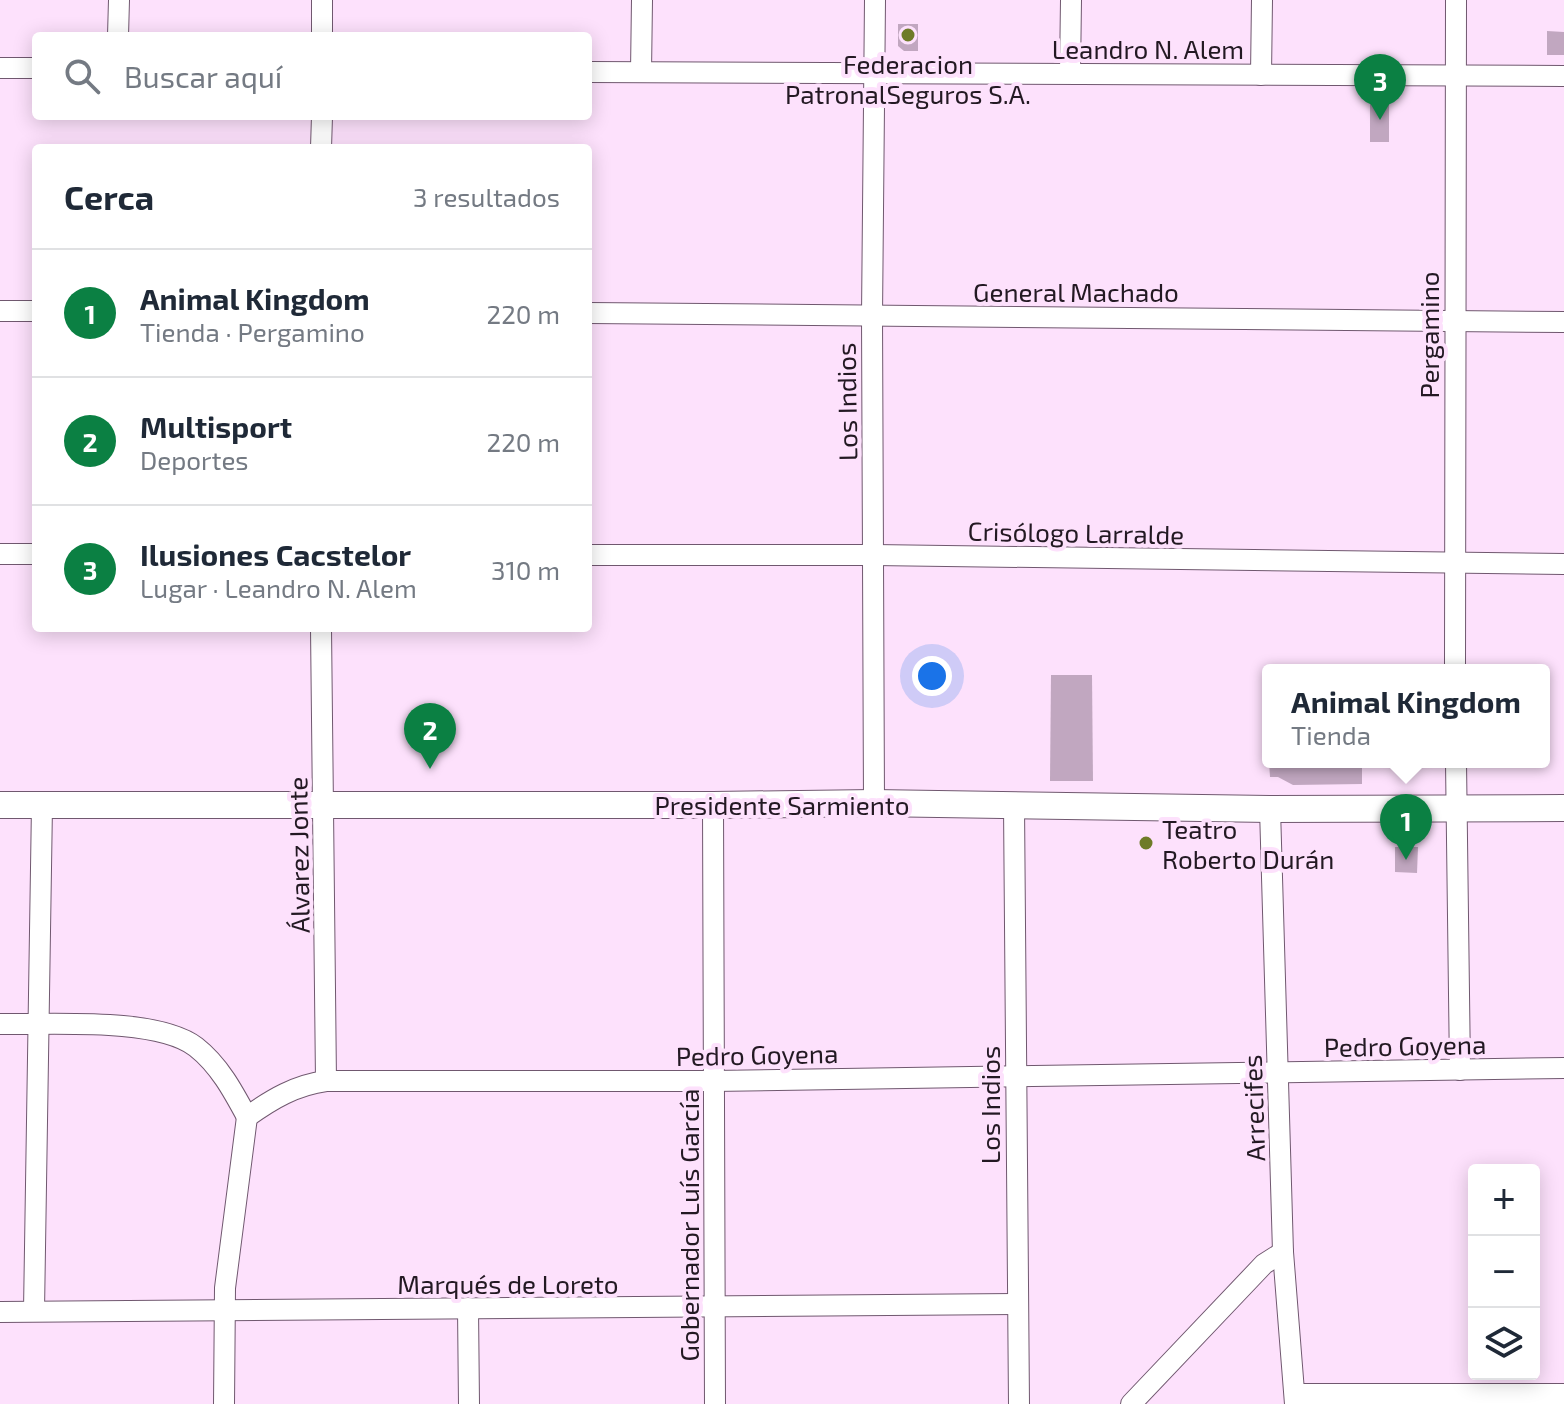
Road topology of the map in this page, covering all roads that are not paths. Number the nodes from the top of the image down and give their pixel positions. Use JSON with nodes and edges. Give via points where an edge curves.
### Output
{"nodes":[{"id":1,"x":119,"y":0,"type":"edge"},
{"id":2,"x":322,"y":0,"type":"edge"},
{"id":3,"x":642,"y":0,"type":"edge"},
{"id":4,"x":875,"y":0,"type":"edge"},
{"id":5,"x":1071,"y":0,"type":"edge"},
{"id":6,"x":1262,"y":0,"type":"edge"},
{"id":7,"x":1456,"y":0,"type":"edge"},
{"id":8,"x":118,"y":32,"type":"edge"},
{"id":9,"x":322,"y":32,"type":"edge"},
{"id":10,"x":0,"y":68,"type":"edge"},
{"id":11,"x":32,"y":68,"type":"edge"},
{"id":12,"x":592,"y":72,"type":"edge"},
{"id":13,"x":641,"y":72,"type":"junction"},
{"id":14,"x":874,"y":72,"type":"junction"},
{"id":15,"x":1070,"y":73,"type":"junction"},
{"id":16,"x":1261,"y":75,"type":"junction"},
{"id":17,"x":1456,"y":76,"type":"junction"},
{"id":18,"x":1564,"y":76,"type":"edge"},
{"id":19,"x":322,"y":120,"type":"edge"},
{"id":20,"x":321,"y":144,"type":"edge"},
{"id":21,"x":0,"y":311,"type":"edge"},
{"id":22,"x":32,"y":311,"type":"edge"},
{"id":23,"x":592,"y":313,"type":"edge"},
{"id":24,"x":872,"y":316,"type":"junction"},
{"id":25,"x":1454,"y":320,"type":"junction"},
{"id":26,"x":1564,"y":322,"type":"edge"},
{"id":27,"x":0,"y":554,"type":"edge"},
{"id":28,"x":32,"y":554,"type":"edge"},
{"id":29,"x":592,"y":555,"type":"edge"},
{"id":30,"x":874,"y":555,"type":"junction"},
{"id":31,"x":1455,"y":563,"type":"junction"},
{"id":32,"x":1564,"y":564,"type":"edge"},
{"id":33,"x":321,"y":632,"type":"edge"},
{"id":34,"x":1455,"y":664,"type":"edge"},
{"id":35,"x":1456,"y":768,"type":"edge"},
{"id":36,"x":874,"y":803,"type":"junction"},
{"id":37,"x":324,"y":804,"type":"junction"},
{"id":38,"x":0,"y":805,"type":"edge"},
{"id":39,"x":42,"y":805,"type":"junction"},
{"id":40,"x":713,"y":805,"type":"junction"},
{"id":41,"x":1014,"y":805,"type":"junction"},
{"id":42,"x":1456,"y":808,"type":"junction"},
{"id":43,"x":1564,"y":808,"type":"edge"},
{"id":44,"x":1270,"y":809,"type":"junction"},
{"id":45,"x":0,"y":1024,"type":"edge"},
{"id":46,"x":37,"y":1025,"type":"junction"},
{"id":47,"x":1564,"y":1068,"type":"edge"},
{"id":48,"x":1460,"y":1070,"type":"junction"},
{"id":49,"x":1277,"y":1073,"type":"junction"},
{"id":50,"x":1015,"y":1076,"type":"junction"},
{"id":51,"x":326,"y":1081,"type":"junction"},
{"id":52,"x":713,"y":1081,"type":"junction"},
{"id":53,"x":247,"y":1117,"type":"junction"},
{"id":54,"x":1283,"y":1252,"type":"junction"},
{"id":55,"x":1016,"y":1304,"type":"junction"},
{"id":56,"x":715,"y":1307,"type":"junction"},
{"id":57,"x":468,"y":1308,"type":"junction"},
{"id":58,"x":34,"y":1311,"type":"junction"},
{"id":59,"x":0,"y":1312,"type":"edge"},
{"id":60,"x":224,"y":1312,"type":"junction"},
{"id":61,"x":1564,"y":1394,"type":"edge"},
{"id":62,"x":1295,"y":1399,"type":"edge"},
{"id":63,"x":224,"y":1404,"type":"edge"},
{"id":64,"x":469,"y":1404,"type":"edge"},
{"id":65,"x":715,"y":1404,"type":"edge"},
{"id":66,"x":1019,"y":1404,"type":"edge"},
{"id":67,"x":1131,"y":1404,"type":"edge"}],
"edges":[{"from":1,"to":8,"type":"street"},
{"from":2,"to":9,"type":"street"},
{"from":3,"to":13,"type":"street"},
{"from":4,"to":14,"type":"street","name":"Los Indios"},
{"from":5,"to":15,"type":"street"},
{"from":6,"to":16,"type":"street"},
{"from":7,"to":17,"type":"street","name":"Pergamino"},
{"from":10,"to":11,"type":"street"},
{"from":12,"to":13,"type":"street","name":"Leandro N. Alem"},
{"from":13,"to":14,"type":"street","name":"Leandro N. Alem"},
{"from":14,"to":15,"type":"street","name":"Leandro N. Alem"},
{"from":14,"to":24,"type":"street","name":"Los Indios"},
{"from":15,"to":16,"type":"street","name":"Leandro N. Alem"},
{"from":16,"to":17,"type":"street","name":"Leandro N. Alem"},
{"from":17,"to":18,"type":"street","name":"Leandro N. Alem"},
{"from":17,"to":25,"type":"street","name":"Pergamino"},
{"from":19,"to":20,"type":"street"},
{"from":21,"to":22,"type":"street"},
{"from":23,"to":24,"type":"street","name":"General Machado"},
{"from":24,"to":25,"type":"street","name":"General Machado"},
{"from":24,"to":30,"type":"street","name":"Los Indios"},
{"from":25,"to":26,"type":"street","name":"General Machado"},
{"from":25,"to":31,"type":"street","name":"Pergamino"},
{"from":27,"to":28,"type":"street"},
{"from":29,"to":30,"type":"street","name":"Crisólogo Larralde"},
{"from":30,"to":31,"type":"street","name":"Crisólogo Larralde"},
{"from":30,"to":36,"type":"street","name":"Los Indios"},
{"from":31,"to":32,"type":"street","name":"Crisólogo Larralde"},
{"from":31,"to":34,"type":"street","name":"Pergamino"},
{"from":33,"to":37,"type":"street","name":"Álvarez Jonte"},
{"from":35,"to":42,"type":"street"},
{"from":36,"to":40,"type":"main road","name":"Presidente Sarmiento"},
{"from":36,"to":41,"type":"main road","name":"Presidente Sarmiento"},
{"from":37,"to":39,"type":"main road","name":"Presidente Sarmiento"},
{"from":37,"to":40,"type":"main road","name":"Presidente Sarmiento"},
{"from":37,"to":51,"type":"street","name":"Álvarez Jonte"},
{"from":38,"to":39,"type":"main road","name":"Presidente Sarmiento"},
{"from":39,"to":46,"type":"street"},
{"from":40,"to":52,"type":"street","name":"Gobernador Luís García"},
{"from":41,"to":44,"type":"main road","name":"Presidente Sarmiento"},
{"from":41,"to":50,"type":"street","name":"Los Indios"},
{"from":42,"to":43,"type":"main road","name":"Presidente Sarmiento"},
{"from":42,"to":44,"type":"main road","name":"Presidente Sarmiento"},
{"from":42,"to":48,"type":"street"},
{"from":44,"to":49,"type":"street","name":"Arrecifes"},
{"from":45,"to":46,"type":"street"},
{"from":46,"to":53,"type":"street","via":[[123,1026],[180,1038],[211,1061]]},
{"from":46,"to":58,"type":"street"},
{"from":47,"to":48,"type":"street","name":"Pedro Goyena"},
{"from":48,"to":49,"type":"street","name":"Pedro Goyena"},
{"from":49,"to":50,"type":"street","name":"Pedro Goyena"},
{"from":49,"to":54,"type":"street","name":"Arrecifes"},
{"from":50,"to":52,"type":"street","name":"Pedro Goyena"},
{"from":50,"to":55,"type":"street","name":"Los Indios"},
{"from":51,"to":52,"type":"street","name":"Pedro Goyena"},
{"from":51,"to":53,"type":"street","name":"Pedro Goyena","via":[[282,1094]]},
{"from":52,"to":56,"type":"street","name":"Gobernador Luís García"},
{"from":53,"to":60,"type":"street"},
{"from":54,"to":62,"type":"street","name":"Arrecifes"},
{"from":54,"to":67,"type":"street","via":[[1264,1264]]},
{"from":55,"to":56,"type":"street","name":"Marqués de Loreto"},
{"from":55,"to":66,"type":"street","name":"Los Indios"},
{"from":56,"to":57,"type":"street","name":"Marqués de Loreto"},
{"from":56,"to":65,"type":"street","name":"Gobernador Luís García"},
{"from":57,"to":60,"type":"street","name":"Marqués de Loreto"},
{"from":57,"to":64,"type":"street"},
{"from":58,"to":59,"type":"street","name":"Marqués de Loreto"},
{"from":58,"to":60,"type":"street","name":"Marqués de Loreto"},
{"from":60,"to":63,"type":"street"},
{"from":61,"to":62,"type":"street"}]}
